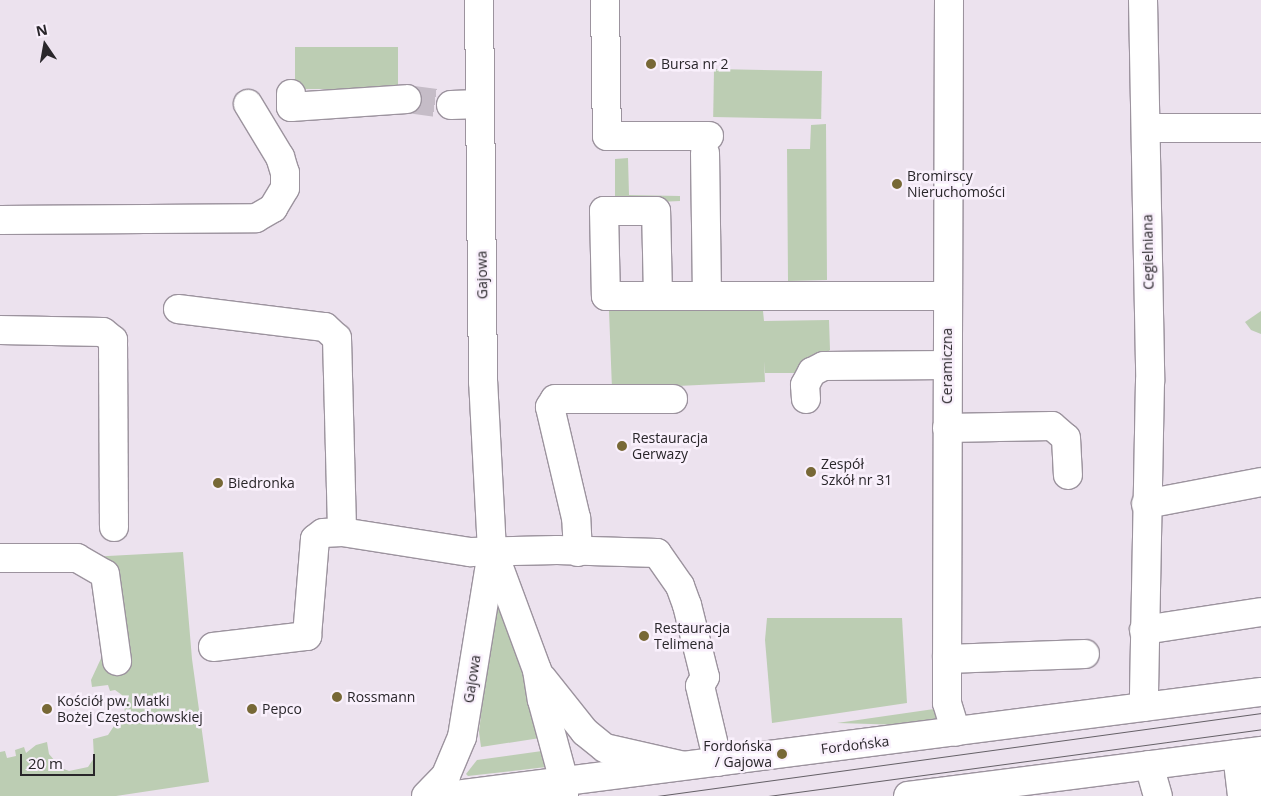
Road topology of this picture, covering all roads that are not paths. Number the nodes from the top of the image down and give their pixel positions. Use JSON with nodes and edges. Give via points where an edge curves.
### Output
{"nodes":[{"id":1,"x":479,"y":0,"type":"edge"},
{"id":2,"x":606,"y":0,"type":"edge"},
{"id":3,"x":949,"y":0,"type":"edge"},
{"id":4,"x":1143,"y":0,"type":"edge"},
{"id":5,"x":291,"y":94,"type":"dead end"},
{"id":6,"x":407,"y":99,"type":"tunnel mouth"},
{"id":7,"x":248,"y":104,"type":"dead end"},
{"id":8,"x":480,"y":104,"type":"junction"},
{"id":9,"x":451,"y":105,"type":"tunnel mouth"},
{"id":10,"x":1146,"y":128,"type":"junction"},
{"id":11,"x":1261,"y":128,"type":"edge"},
{"id":12,"x":0,"y":220,"type":"edge"},
{"id":13,"x":658,"y":296,"type":"dead end"},
{"id":14,"x":707,"y":296,"type":"junction"},
{"id":15,"x":947,"y":296,"type":"junction"},
{"id":16,"x":178,"y":310,"type":"dead end"},
{"id":17,"x":0,"y":330,"type":"edge"},
{"id":18,"x":947,"y":365,"type":"junction"},
{"id":19,"x":672,"y":399,"type":"dead end"},
{"id":20,"x":806,"y":399,"type":"dead end"},
{"id":21,"x":947,"y":428,"type":"junction"},
{"id":22,"x":1068,"y":475,"type":"dead end"},
{"id":23,"x":1261,"y":482,"type":"edge"},
{"id":24,"x":1146,"y":504,"type":"junction"},
{"id":25,"x":114,"y":527,"type":"dead end"},
{"id":26,"x":342,"y":532,"type":"junction"},
{"id":27,"x":492,"y":551,"type":"junction"},
{"id":28,"x":578,"y":552,"type":"junction"},
{"id":29,"x":0,"y":558,"type":"edge"},
{"id":30,"x":1261,"y":612,"type":"edge"},
{"id":31,"x":1144,"y":630,"type":"junction"},
{"id":32,"x":213,"y":647,"type":"dead end"},
{"id":33,"x":1085,"y":654,"type":"dead end"},
{"id":34,"x":946,"y":659,"type":"junction"},
{"id":35,"x":117,"y":661,"type":"dead end"},
{"id":36,"x":538,"y":670,"type":"junction"},
{"id":37,"x":1261,"y":692,"type":"edge"},
{"id":38,"x":1144,"y":708,"type":"junction"},
{"id":39,"x":956,"y":732,"type":"junction"},
{"id":40,"x":1251,"y":752,"type":"edge"},
{"id":41,"x":710,"y":763,"type":"junction"},
{"id":42,"x":1149,"y":765,"type":"junction"},
{"id":43,"x":1027,"y":788,"type":"edge"},
{"id":44,"x":564,"y":789,"type":"edge"},
{"id":45,"x":1261,"y":791,"type":"edge"},
{"id":46,"x":426,"y":796,"type":"edge"},
{"id":47,"x":448,"y":796,"type":"edge"},
{"id":48,"x":908,"y":796,"type":"edge"},
{"id":49,"x":1158,"y":796,"type":"edge"},
{"id":50,"x":1242,"y":796,"type":"edge"}],
"edges":[{"from":1,"to":8,"type":"street","name":"Gajowa"},
{"from":2,"to":14,"type":"street","via":[[607,136],[707,145]]},
{"from":3,"to":15,"type":"street","name":"Ceramiczna"},
{"from":4,"to":10,"type":"street","name":"Cegielniana"},
{"from":5,"to":6,"type":"street","via":[[291,107]]},
{"from":7,"to":12,"type":"street","via":[[280,157],[285,174],[285,188],[273,208],[256,218]]},
{"from":8,"to":9,"type":"street"},
{"from":8,"to":27,"type":"street","name":"Gajowa","via":[[483,382]]},
{"from":10,"to":11,"type":"street"},
{"from":10,"to":24,"type":"street","name":"Cegielniana","via":[[1150,381]]},
{"from":13,"to":14,"type":"street"},
{"from":14,"to":15,"type":"street"},
{"from":15,"to":18,"type":"street","name":"Ceramiczna"},
{"from":16,"to":26,"type":"street","via":[[325,326],[337,338]]},
{"from":17,"to":25,"type":"street","via":[[103,332],[113,340]]},
{"from":18,"to":20,"type":"street","via":[[824,366],[812,372],[805,385]]},
{"from":18,"to":21,"type":"street","name":"Ceramiczna"},
{"from":19,"to":28,"type":"street","via":[[555,399],[550,407],[576,518]]},
{"from":21,"to":22,"type":"street","via":[[1052,426],[1066,438]]},
{"from":21,"to":34,"type":"street","name":"Ceramiczna"},
{"from":23,"to":24,"type":"street"},
{"from":24,"to":31,"type":"street","name":"Cegielniana"},
{"from":26,"to":27,"type":"street","via":[[470,552]]},
{"from":26,"to":32,"type":"street","via":[[323,533],[315,539],[307,636]]},
{"from":27,"to":28,"type":"street"},
{"from":27,"to":36,"type":"street","name":"Gajowa"},
{"from":27,"to":46,"type":"street","name":"Gajowa","via":[[462,737],[446,775]]},
{"from":28,"to":41,"type":"street","via":[[657,553],[680,586],[705,677],[700,686]]},
{"from":29,"to":35,"type":"street","via":[[77,558],[105,574]]},
{"from":30,"to":31,"type":"street"},
{"from":31,"to":38,"type":"street","name":"Cegielniana"},
{"from":33,"to":34,"type":"street"},
{"from":34,"to":39,"type":"street","name":"Ceramiczna","via":[[947,702]]},
{"from":36,"to":41,"type":"street","name":"Gajowa","via":[[563,707],[590,737],[605,748],[679,766]]},
{"from":36,"to":44,"type":"street","name":"Gajowa"},
{"from":37,"to":38,"type":"street","name":"Fordońska"},
{"from":38,"to":39,"type":"street","name":"Fordońska"},
{"from":39,"to":41,"type":"street","name":"Fordońska"},
{"from":40,"to":42,"type":"street"},
{"from":40,"to":45,"type":"street"},
{"from":40,"to":50,"type":"street"},
{"from":41,"to":44,"type":"street","name":"Fordońska"},
{"from":42,"to":43,"type":"street"},
{"from":42,"to":49,"type":"street"},
{"from":43,"to":48,"type":"street"},
{"from":44,"to":47,"type":"street","name":"Fordońska"}]}
